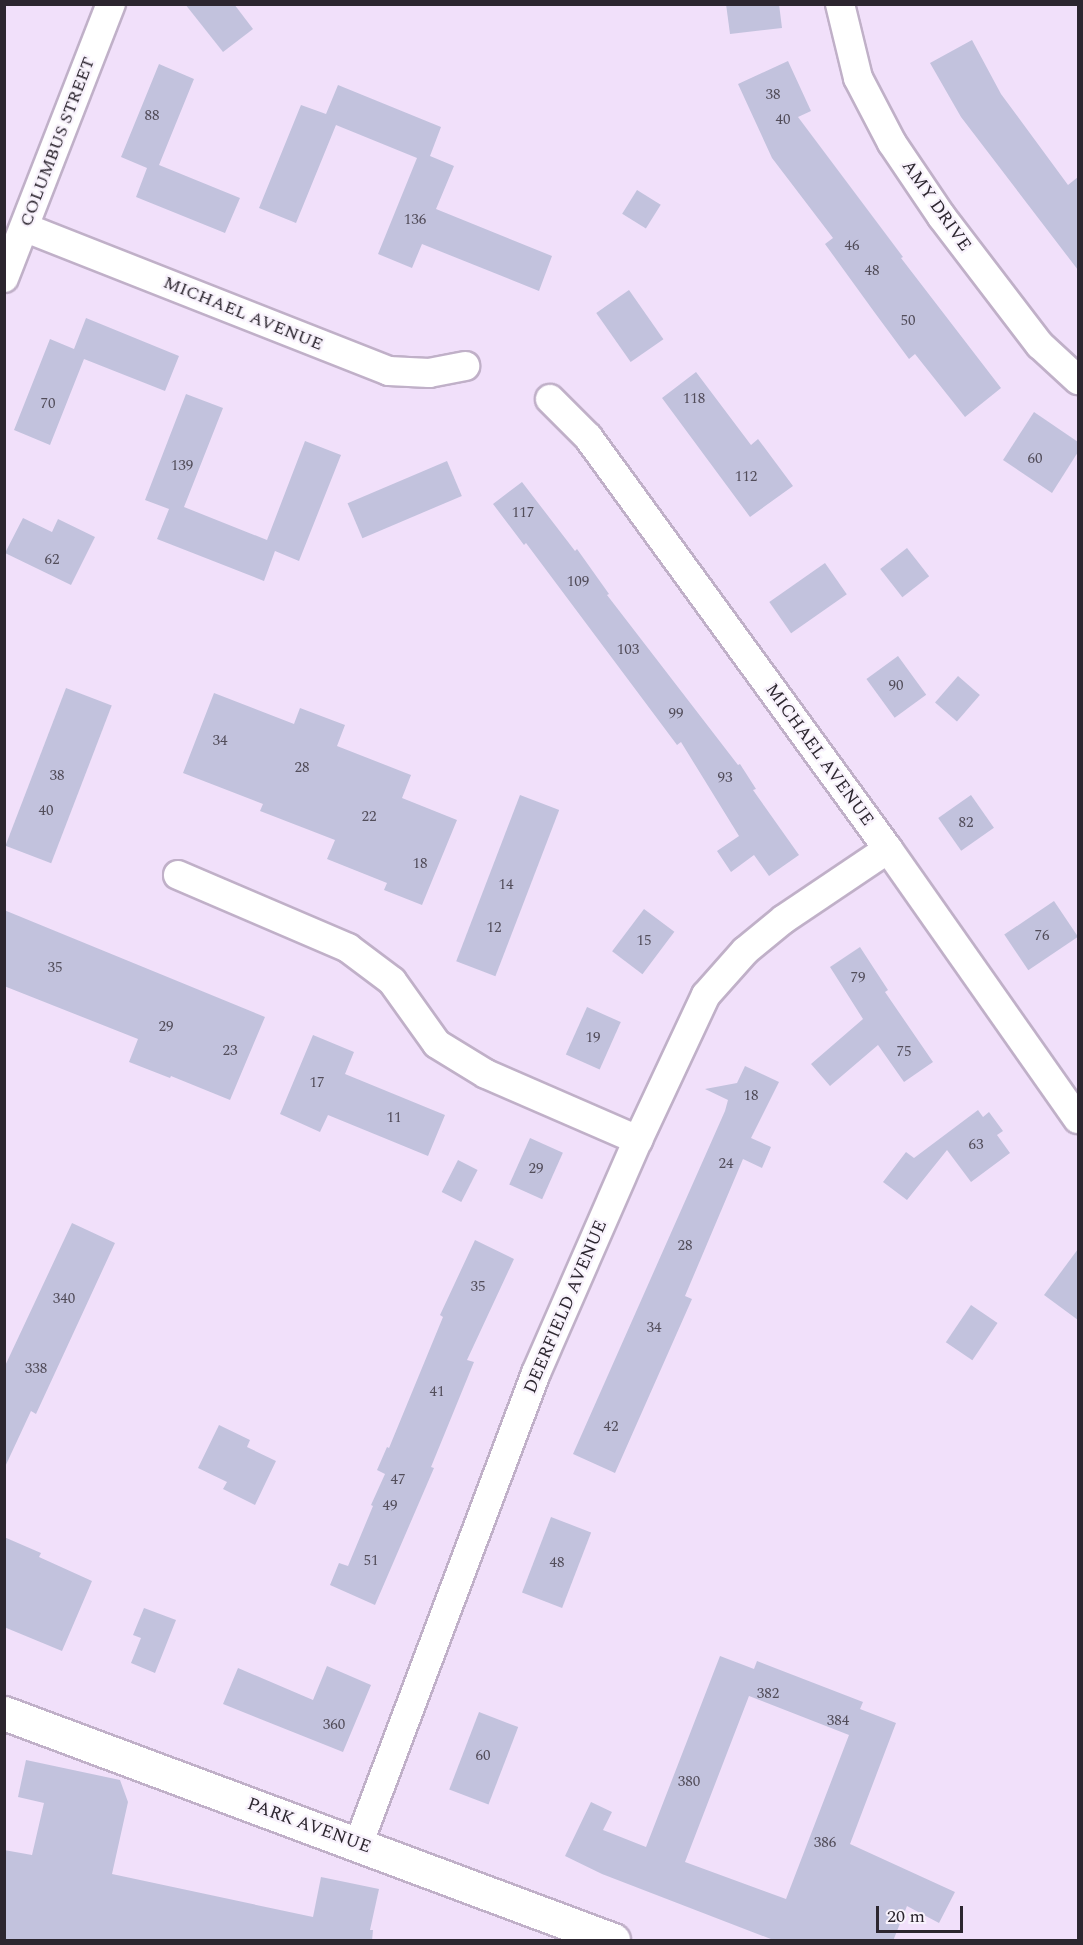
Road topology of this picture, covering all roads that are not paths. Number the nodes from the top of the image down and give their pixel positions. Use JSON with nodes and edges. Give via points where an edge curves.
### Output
{"nodes":[{"id":1,"x":111,"y":4,"type":"edge"},
{"id":2,"x":840,"y":4,"type":"edge"},
{"id":3,"x":26,"y":228,"type":"junction"},
{"id":4,"x":4,"y":279,"type":"edge"},
{"id":5,"x":465,"y":366,"type":"dead end"},
{"id":6,"x":1078,"y":380,"type":"edge"},
{"id":7,"x":550,"y":399,"type":"dead end"},
{"id":8,"x":888,"y":849,"type":"junction"},
{"id":9,"x":178,"y":875,"type":"dead end"},
{"id":10,"x":1078,"y":1119,"type":"edge"},
{"id":11,"x":638,"y":1140,"type":"junction"},
{"id":12,"x":4,"y":1713,"type":"edge"},
{"id":13,"x":358,"y":1845,"type":"junction"},
{"id":14,"x":613,"y":1941,"type":"edge"}],
"edges":[{"from":1,"to":3,"type":"street","name":"COLUMBUS STREET"},
{"from":2,"to":6,"type":"street","name":"AMY DRIVE","via":[[858,78],[892,143],[942,217],[1040,345]]},
{"from":3,"to":4,"type":"street","name":"COLUMBUS STREET"},
{"from":3,"to":5,"type":"street","name":"MICHAEL AVENUE","via":[[389,371],[429,374]]},
{"from":7,"to":8,"type":"street","name":"MICHAEL AVENUE","via":[[588,437]]},
{"from":8,"to":10,"type":"street","name":"MICHAEL AVENUE"},
{"from":8,"to":11,"type":"street","name":"DEERFIELD AVENUE","via":[[784,919],[745,951],[706,995]]},
{"from":9,"to":11,"type":"street","via":[[348,948],[392,981],[437,1044],[486,1074]]},
{"from":11,"to":13,"type":"street","name":"DEERFIELD AVENUE","via":[[536,1373]]},
{"from":12,"to":13,"type":"street","name":"PARK AVENUE"},
{"from":13,"to":14,"type":"street","name":"PARK AVENUE"}]}
